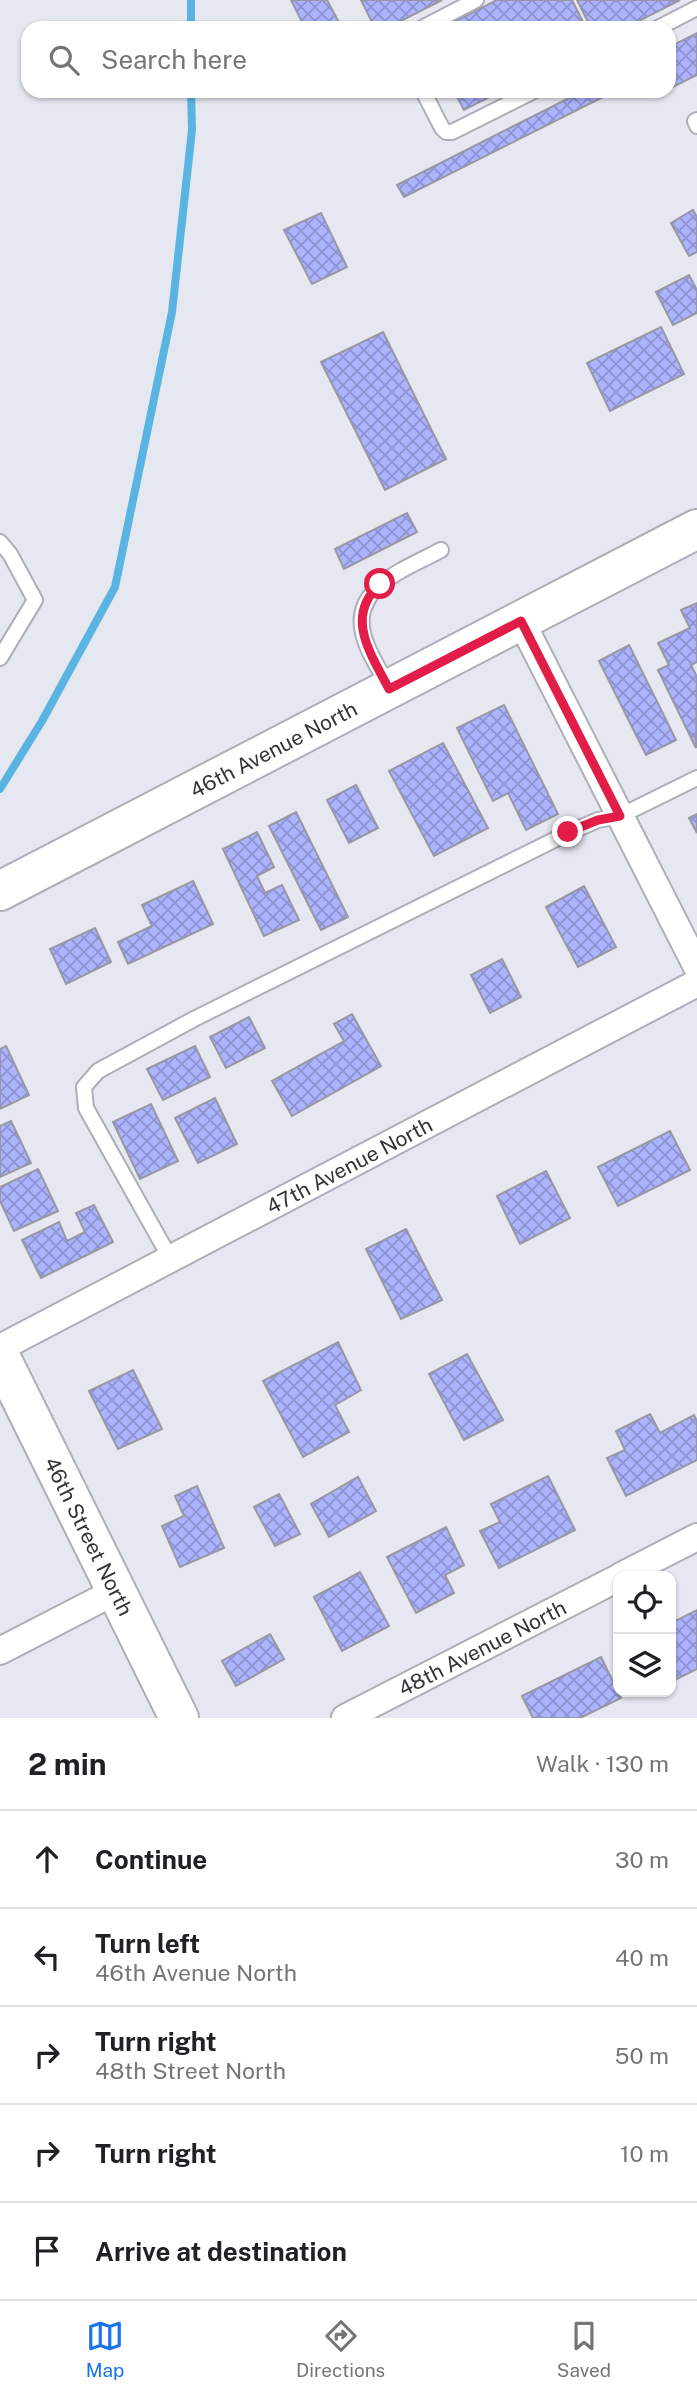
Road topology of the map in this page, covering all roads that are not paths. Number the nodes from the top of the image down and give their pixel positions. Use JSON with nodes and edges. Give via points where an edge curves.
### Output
{"nodes":[{"id":1,"x":476,"y":0,"type":"edge"},
{"id":2,"x":697,"y":8,"type":"edge"},
{"id":3,"x":436,"y":21,"type":"edge"},
{"id":4,"x":672,"y":21,"type":"edge"},
{"id":5,"x":427,"y":98,"type":"edge"},
{"id":6,"x":520,"y":98,"type":"edge"},
{"id":7,"x":697,"y":120,"type":"edge"},
{"id":8,"x":697,"y":126,"type":"edge"},
{"id":9,"x":697,"y":529,"type":"edge"},
{"id":10,"x":0,"y":542,"type":"edge"},
{"id":11,"x":441,"y":550,"type":"dead end"},
{"id":12,"x":521,"y":621,"type":"junction"},
{"id":13,"x":0,"y":658,"type":"edge"},
{"id":14,"x":389,"y":689,"type":"junction"},
{"id":15,"x":697,"y":778,"type":"edge"},
{"id":16,"x":620,"y":816,"type":"junction"},
{"id":17,"x":0,"y":891,"type":"edge"},
{"id":18,"x":697,"y":967,"type":"edge"},
{"id":19,"x":697,"y":983,"type":"edge"},
{"id":20,"x":170,"y":1258,"type":"junction"},
{"id":21,"x":0,"y":1348,"type":"edge"},
{"id":22,"x":0,"y":1356,"type":"edge"},
{"id":23,"x":697,"y":1537,"type":"edge"},
{"id":24,"x":632,"y":1571,"type":"edge"},
{"id":25,"x":613,"y":1581,"type":"edge"},
{"id":26,"x":116,"y":1591,"type":"junction"},
{"id":27,"x":0,"y":1651,"type":"edge"},
{"id":28,"x":179,"y":1718,"type":"edge"},
{"id":29,"x":345,"y":1718,"type":"edge"}],
"edges":[{"from":1,"to":3,"type":"lane"},
{"from":2,"to":4,"type":"lane"},
{"from":5,"to":6,"type":"lane","via":[[442,128],[452,132]]},
{"from":7,"to":8,"type":"lane"},
{"from":9,"to":12,"type":"street","name":"46th Avenue North"},
{"from":10,"to":13,"type":"lane","via":[[35,600]]},
{"from":11,"to":14,"type":"lane","via":[[369,594],[362,615],[363,633]]},
{"from":12,"to":14,"type":"street","name":"46th Avenue North"},
{"from":12,"to":16,"type":"street"},
{"from":14,"to":17,"type":"street","name":"46th Avenue North"},
{"from":15,"to":16,"type":"lane"},
{"from":16,"to":18,"type":"street"},
{"from":16,"to":20,"type":"lane","via":[[568,832],[98,1071],[84,1087],[86,1108]]},
{"from":19,"to":20,"type":"street","name":"47th Avenue North"},
{"from":20,"to":21,"type":"street","name":"47th Avenue North"},
{"from":22,"to":26,"type":"street","name":"46th Street North"},
{"from":23,"to":24,"type":"street","name":"48th Avenue North"},
{"from":25,"to":29,"type":"street","name":"48th Avenue North"},
{"from":26,"to":27,"type":"street"},
{"from":26,"to":28,"type":"street","name":"46th Street North"}]}
